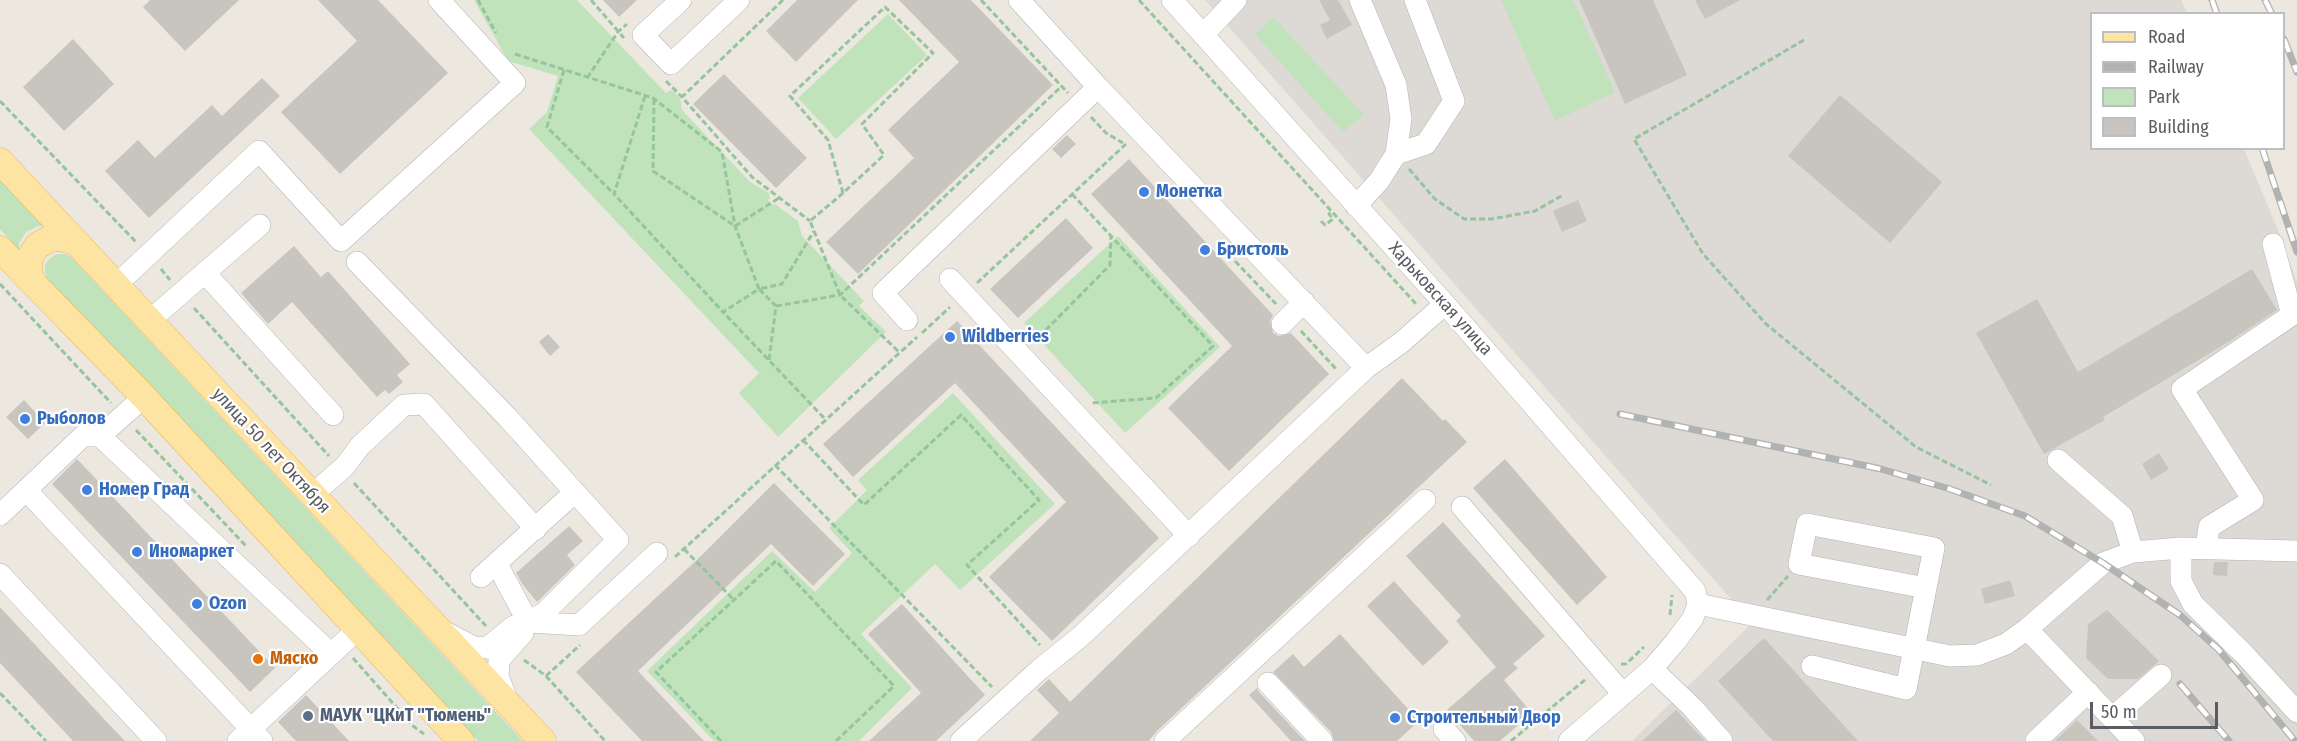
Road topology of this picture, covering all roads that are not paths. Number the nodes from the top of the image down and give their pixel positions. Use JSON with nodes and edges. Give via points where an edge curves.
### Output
{"nodes":[{"id":1,"x":440,"y":0,"type":"edge"},
{"id":2,"x":681,"y":0,"type":"edge"},
{"id":3,"x":739,"y":0,"type":"edge"},
{"id":4,"x":1018,"y":0,"type":"edge"},
{"id":5,"x":1172,"y":0,"type":"edge"},
{"id":6,"x":1236,"y":0,"type":"edge"},
{"id":7,"x":1360,"y":0,"type":"edge"},
{"id":8,"x":1415,"y":0,"type":"edge"},
{"id":9,"x":1203,"y":35,"type":"junction"},
{"id":10,"x":1098,"y":87,"type":"junction"},
{"id":11,"x":1396,"y":154,"type":"junction"},
{"id":12,"x":0,"y":161,"type":"edge"},
{"id":13,"x":1356,"y":206,"type":"junction"},
{"id":14,"x":260,"y":225,"type":"dead end"},
{"id":15,"x":75,"y":242,"type":"junction"},
{"id":16,"x":2273,"y":244,"type":"dead end"},
{"id":17,"x":0,"y":249,"type":"edge"},
{"id":18,"x":357,"y":262,"type":"dead end"},
{"id":19,"x":205,"y":273,"type":"junction"},
{"id":20,"x":32,"y":281,"type":"junction"},
{"id":21,"x":116,"y":285,"type":"junction"},
{"id":22,"x":957,"y":287,"type":"road end"},
{"id":23,"x":1304,"y":303,"type":"junction"},
{"id":24,"x":1445,"y":304,"type":"junction"},
{"id":25,"x":907,"y":320,"type":"dead end"},
{"id":26,"x":149,"y":321,"type":"junction"},
{"id":27,"x":1285,"y":321,"type":"road end"},
{"id":28,"x":1366,"y":368,"type":"junction"},
{"id":29,"x":144,"y":396,"type":"junction"},
{"id":30,"x":333,"y":415,"type":"dead end"},
{"id":31,"x":100,"y":436,"type":"junction"},
{"id":32,"x":2058,"y":460,"type":"dead end"},
{"id":33,"x":26,"y":490,"type":"junction"},
{"id":34,"x":575,"y":492,"type":"junction"},
{"id":35,"x":312,"y":495,"type":"junction"},
{"id":36,"x":1425,"y":500,"type":"dead end"},
{"id":37,"x":1462,"y":507,"type":"dead end"},
{"id":38,"x":0,"y":515,"type":"edge"},
{"id":39,"x":536,"y":529,"type":"junction"},
{"id":40,"x":1189,"y":536,"type":"junction"},
{"id":41,"x":2181,"y":548,"type":"junction"},
{"id":42,"x":2206,"y":549,"type":"junction"},
{"id":43,"x":2297,"y":551,"type":"edge"},
{"id":44,"x":2133,"y":552,"type":"junction"},
{"id":45,"x":662,"y":559,"type":"road end"},
{"id":46,"x":0,"y":574,"type":"edge"},
{"id":47,"x":1926,"y":588,"type":"junction"},
{"id":48,"x":1698,"y":604,"type":"junction"},
{"id":49,"x":528,"y":622,"type":"junction"},
{"id":50,"x":2027,"y":629,"type":"junction"},
{"id":51,"x":440,"y":630,"type":"junction"},
{"id":52,"x":343,"y":643,"type":"junction"},
{"id":53,"x":503,"y":645,"type":"junction"},
{"id":54,"x":1914,"y":648,"type":"junction"},
{"id":55,"x":1812,"y":666,"type":"dead end"},
{"id":56,"x":1652,"y":669,"type":"junction"},
{"id":57,"x":2161,"y":675,"type":"dead end"},
{"id":58,"x":1268,"y":683,"type":"dead end"},
{"id":59,"x":2088,"y":692,"type":"junction"},
{"id":60,"x":1623,"y":694,"type":"junction"},
{"id":61,"x":508,"y":702,"type":"junction"},
{"id":62,"x":2297,"y":712,"type":"edge"},
{"id":63,"x":2112,"y":718,"type":"junction"},
{"id":64,"x":444,"y":736,"type":"edge"},
{"id":65,"x":250,"y":737,"type":"edge"},
{"id":66,"x":156,"y":741,"type":"edge"},
{"id":67,"x":543,"y":741,"type":"edge"},
{"id":68,"x":961,"y":741,"type":"edge"},
{"id":69,"x":1165,"y":741,"type":"edge"},
{"id":70,"x":1322,"y":741,"type":"edge"},
{"id":71,"x":1569,"y":741,"type":"edge"},
{"id":72,"x":1722,"y":741,"type":"edge"},
{"id":73,"x":2036,"y":741,"type":"edge"},
{"id":74,"x":2134,"y":741,"type":"edge"}],
"edges":[{"from":1,"to":21,"type":"street","via":[[514,83],[341,241],[259,151]]},
{"from":2,"to":3,"type":"street","via":[[643,35],[670,64]]},
{"from":4,"to":10,"type":"street"},
{"from":5,"to":9,"type":"street","name":"Харьковская улица"},
{"from":6,"to":9,"type":"street"},
{"from":7,"to":11,"type":"street","via":[[1396,85],[1401,119]]},
{"from":8,"to":11,"type":"street","via":[[1455,100],[1426,144]]},
{"from":9,"to":13,"type":"street","name":"Харьковская улица"},
{"from":10,"to":23,"type":"street"},
{"from":10,"to":25,"type":"street","via":[[883,293]]},
{"from":11,"to":13,"type":"street"},
{"from":12,"to":15,"type":"main road","name":"улица 50 лет Октября"},
{"from":13,"to":24,"type":"street","name":"Харьковская улица"},
{"from":14,"to":19,"type":"street"},
{"from":15,"to":20,"type":"main road","via":[[49,239],[37,246],[30,257]]},
{"from":15,"to":21,"type":"main road","name":"улица 50 лет Октября"},
{"from":16,"to":42,"type":"street","via":[[2292,315],[2182,388],[2253,501],[2209,527]]},
{"from":17,"to":20,"type":"main road"},
{"from":18,"to":34,"type":"street"},
{"from":19,"to":26,"type":"street"},
{"from":19,"to":30,"type":"street"},
{"from":20,"to":29,"type":"main road"},
{"from":21,"to":26,"type":"main road","name":"улица 50 лет Октября"},
{"from":22,"to":40,"type":"street"},
{"from":23,"to":27,"type":"street"},
{"from":23,"to":28,"type":"street"},
{"from":24,"to":28,"type":"street"},
{"from":24,"to":48,"type":"street","name":"Харьковская улица","via":[[1680,571],[1695,591]]},
{"from":26,"to":35,"type":"main road","name":"улица 50 лет Октября"},
{"from":28,"to":40,"type":"street"},
{"from":29,"to":31,"type":"street"},
{"from":29,"to":52,"type":"main road"},
{"from":31,"to":33,"type":"street","via":[[82,436]]},
{"from":31,"to":52,"type":"street"},
{"from":32,"to":44,"type":"street","via":[[2122,516]]},
{"from":33,"to":38,"type":"street"},
{"from":33,"to":65,"type":"street"},
{"from":34,"to":39,"type":"street"},
{"from":34,"to":49,"type":"street","via":[[618,540],[544,613]]},
{"from":35,"to":39,"type":"street","via":[[404,405],[424,404]]},
{"from":35,"to":51,"type":"main road","name":"улица 50 лет Октября"},
{"from":36,"to":69,"type":"street"},
{"from":37,"to":60,"type":"street"},
{"from":39,"to":49,"type":"street","via":[[489,571]]},
{"from":40,"to":68,"type":"street","via":[[1074,631]]},
{"from":41,"to":42,"type":"street"},
{"from":41,"to":44,"type":"street"},
{"from":41,"to":62,"type":"street","via":[[2181,581],[2193,604]]},
{"from":42,"to":43,"type":"street"},
{"from":44,"to":50,"type":"street","via":[[2103,562]]},
{"from":45,"to":49,"type":"street","via":[[579,625]]},
{"from":46,"to":66,"type":"street"},
{"from":47,"to":47,"type":"street","via":[[1799,564],[1807,524],[1934,548]]},
{"from":47,"to":54,"type":"street"},
{"from":48,"to":54,"type":"street"},
{"from":48,"to":56,"type":"street","via":[[1693,618]]},
{"from":49,"to":53,"type":"street","via":[[522,635]]},
{"from":50,"to":54,"type":"street","via":[[2006,644],[1977,655],[1950,656]]},
{"from":50,"to":59,"type":"street"},
{"from":51,"to":53,"type":"street","via":[[474,647]]},
{"from":51,"to":61,"type":"main road","name":"улица 50 лет Октября"},
{"from":52,"to":64,"type":"main road"},
{"from":52,"to":65,"type":"street"},
{"from":53,"to":61,"type":"street","via":[[498,675]]},
{"from":54,"to":55,"type":"street","via":[[1906,689]]},
{"from":56,"to":60,"type":"street"},
{"from":56,"to":72,"type":"street"},
{"from":57,"to":63,"type":"street"},
{"from":58,"to":70,"type":"street"},
{"from":59,"to":63,"type":"street"},
{"from":59,"to":73,"type":"street"},
{"from":60,"to":71,"type":"street"},
{"from":61,"to":67,"type":"main road","name":"улица 50 лет Октября"},
{"from":63,"to":74,"type":"street"}]}
